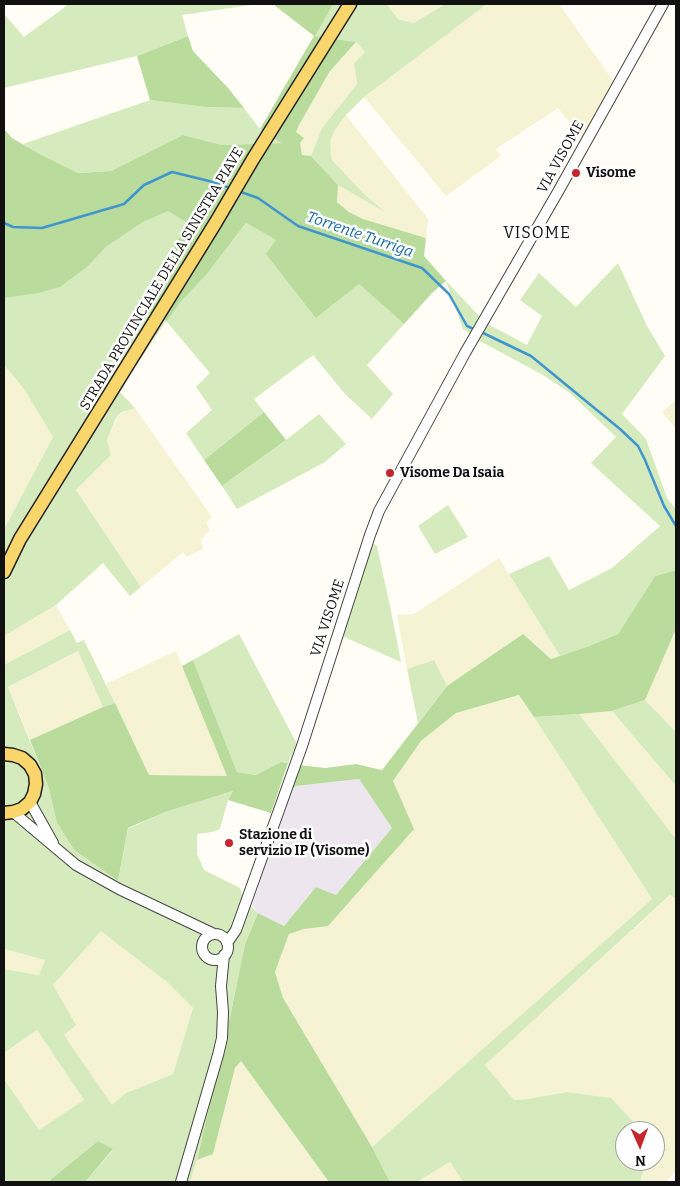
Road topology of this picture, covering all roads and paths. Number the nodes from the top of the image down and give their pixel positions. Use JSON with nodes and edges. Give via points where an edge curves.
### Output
{"nodes":[{"id":1,"x":350,"y":4,"type":"edge"},
{"id":2,"x":663,"y":4,"type":"edge"},
{"id":3,"x":4,"y":572,"type":"edge"},
{"id":4,"x":4,"y":745,"type":"edge"},
{"id":5,"x":8,"y":754,"type":"edge"},
{"id":6,"x":30,"y":802,"type":"junction"},
{"id":7,"x":8,"y":813,"type":"edge"},
{"id":8,"x":57,"y":850,"type":"junction"},
{"id":9,"x":240,"y":917,"type":"junction"},
{"id":10,"x":184,"y":920,"type":"junction"},
{"id":11,"x":216,"y":934,"type":"junction"},
{"id":12,"x":227,"y":943,"type":"junction"},
{"id":13,"x":202,"y":944,"type":"junction"},
{"id":14,"x":224,"y":955,"type":"junction"},
{"id":15,"x":211,"y":959,"type":"junction"},
{"id":16,"x":221,"y":986,"type":"junction"},
{"id":17,"x":181,"y":1182,"type":"edge"}],
"edges":[{"from":1,"to":3,"type":"main road","name":"STRADA PROVINCIALE DELLA SINISTRA PIAVE","via":[[20,539]]},
{"from":2,"to":9,"type":"street","name":"VIA VISOME","via":[[379,511],[302,746]]},
{"from":4,"to":5,"type":"main road"},
{"from":5,"to":6,"type":"main road","via":[[22,758],[35,774],[36,784]]},
{"from":6,"to":7,"type":"main road","via":[[22,809]]},
{"from":6,"to":8,"type":"street"},
{"from":7,"to":8,"type":"street"},
{"from":8,"to":10,"type":"street","via":[[93,876]]},
{"from":9,"to":11,"type":"street","via":[[229,929]]},
{"from":9,"to":12,"type":"street","name":"VIA VISOME"},
{"from":10,"to":11,"type":"street"},
{"from":10,"to":13,"type":"street"},
{"from":11,"to":12,"type":"street","via":[[224,937]]},
{"from":11,"to":13,"type":"street","via":[[206,937]]},
{"from":12,"to":14,"type":"street"},
{"from":13,"to":15,"type":"street"},
{"from":14,"to":15,"type":"street"},
{"from":14,"to":16,"type":"street"},
{"from":15,"to":16,"type":"street"},
{"from":16,"to":17,"type":"street","via":[[220,1047]]}]}
